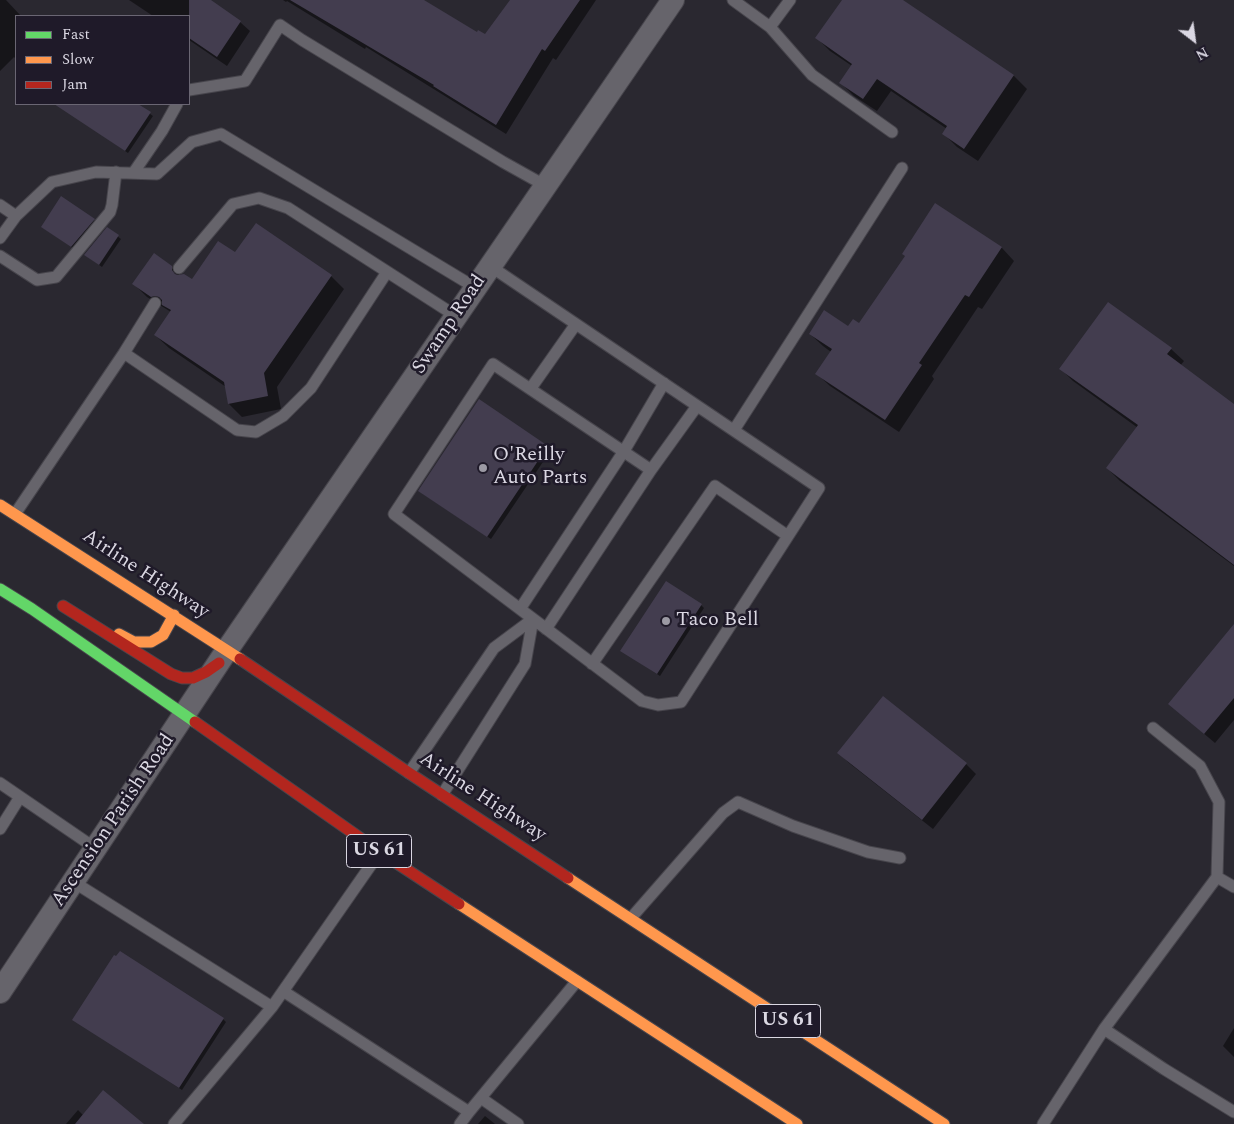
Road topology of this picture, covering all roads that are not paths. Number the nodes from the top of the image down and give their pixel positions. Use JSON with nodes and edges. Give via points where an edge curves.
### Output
{"nodes":[{"id":1,"x":673,"y":0,"type":"edge"},
{"id":2,"x":733,"y":0,"type":"edge"},
{"id":3,"x":790,"y":0,"type":"edge"},
{"id":4,"x":770,"y":28,"type":"junction"},
{"id":5,"x":190,"y":90,"type":"edge"},
{"id":6,"x":176,"y":105,"type":"edge"},
{"id":7,"x":892,"y":132,"type":"dead end"},
{"id":8,"x":902,"y":168,"type":"dead end"},
{"id":9,"x":116,"y":172,"type":"junction"},
{"id":10,"x":134,"y":172,"type":"junction"},
{"id":11,"x":546,"y":186,"type":"junction"},
{"id":12,"x":0,"y":205,"type":"edge"},
{"id":13,"x":16,"y":216,"type":"junction"},
{"id":14,"x":0,"y":238,"type":"edge"},
{"id":15,"x":0,"y":256,"type":"edge"},
{"id":16,"x":490,"y":266,"type":"junction"},
{"id":17,"x":179,"y":268,"type":"dead end"},
{"id":18,"x":387,"y":272,"type":"junction"},
{"id":19,"x":476,"y":288,"type":"junction"},
{"id":20,"x":155,"y":303,"type":"dead end"},
{"id":21,"x":456,"y":316,"type":"junction"},
{"id":22,"x":576,"y":324,"type":"junction"},
{"id":23,"x":124,"y":353,"type":"junction"},
{"id":24,"x":664,"y":383,"type":"junction"},
{"id":25,"x":531,"y":388,"type":"junction"},
{"id":26,"x":697,"y":406,"type":"junction"},
{"id":27,"x":734,"y":430,"type":"junction"},
{"id":28,"x":624,"y":451,"type":"junction"},
{"id":29,"x":651,"y":470,"type":"junction"},
{"id":30,"x":0,"y":505,"type":"edge"},
{"id":31,"x":15,"y":514,"type":"junction"},
{"id":32,"x":788,"y":536,"type":"junction"},
{"id":33,"x":0,"y":589,"type":"edge"},
{"id":34,"x":63,"y":606,"type":"junction"},
{"id":35,"x":32,"y":609,"type":"junction"},
{"id":36,"x":520,"y":610,"type":"junction"},
{"id":37,"x":174,"y":616,"type":"junction"},
{"id":38,"x":533,"y":619,"type":"junction"},
{"id":39,"x":546,"y":629,"type":"junction"},
{"id":40,"x":223,"y":656,"type":"junction"},
{"id":41,"x":592,"y":664,"type":"junction"},
{"id":42,"x":185,"y":715,"type":"junction"},
{"id":43,"x":1153,"y":728,"type":"dead end"},
{"id":44,"x":409,"y":773,"type":"junction"},
{"id":45,"x":0,"y":783,"type":"edge"},
{"id":46,"x":442,"y":795,"type":"junction"},
{"id":47,"x":20,"y":797,"type":"junction"},
{"id":48,"x":0,"y":828,"type":"edge"},
{"id":49,"x":95,"y":848,"type":"junction"},
{"id":50,"x":380,"y":852,"type":"junction"},
{"id":51,"x":900,"y":858,"type":"dead end"},
{"id":52,"x":1218,"y":876,"type":"junction"},
{"id":53,"x":72,"y":881,"type":"junction"},
{"id":54,"x":1234,"y":887,"type":"edge"},
{"id":55,"x":631,"y":918,"type":"junction"},
{"id":56,"x":576,"y":981,"type":"junction"},
{"id":57,"x":2,"y":983,"type":"edge"},
{"id":58,"x":283,"y":991,"type":"junction"},
{"id":59,"x":272,"y":1007,"type":"junction"},
{"id":60,"x":1104,"y":1029,"type":"junction"},
{"id":61,"x":481,"y":1098,"type":"junction"},
{"id":62,"x":469,"y":1112,"type":"junction"},
{"id":63,"x":1234,"y":1112,"type":"edge"},
{"id":64,"x":179,"y":1122,"type":"edge"},
{"id":65,"x":792,"y":1123,"type":"edge"},
{"id":66,"x":460,"y":1124,"type":"edge"},
{"id":67,"x":518,"y":1124,"type":"edge"},
{"id":68,"x":944,"y":1124,"type":"edge"},
{"id":69,"x":1043,"y":1124,"type":"edge"}],
"edges":[{"from":1,"to":11,"type":"street","name":"Swamp Road"},
{"from":2,"to":4,"type":"lane"},
{"from":3,"to":4,"type":"lane"},
{"from":4,"to":7,"type":"lane","via":[[812,75]]},
{"from":5,"to":11,"type":"lane","via":[[245,81],[280,25]]},
{"from":6,"to":10,"type":"lane"},
{"from":8,"to":27,"type":"lane"},
{"from":9,"to":10,"type":"lane"},
{"from":9,"to":13,"type":"lane","via":[[96,172],[52,182]]},
{"from":9,"to":15,"type":"lane","via":[[110,212],[56,277],[37,280]]},
{"from":10,"to":19,"type":"lane","via":[[157,174],[192,142],[221,134]]},
{"from":11,"to":16,"type":"street","name":"Swamp Road"},
{"from":12,"to":13,"type":"lane"},
{"from":13,"to":14,"type":"lane"},
{"from":16,"to":19,"type":"street","name":"Swamp Road"},
{"from":16,"to":22,"type":"lane"},
{"from":17,"to":18,"type":"lane","via":[[233,204],[259,198],[288,208]]},
{"from":18,"to":21,"type":"lane"},
{"from":18,"to":23,"type":"lane","via":[[311,388],[283,416],[256,432],[237,430]]},
{"from":19,"to":21,"type":"street","name":"Swamp Road"},
{"from":20,"to":23,"type":"lane"},
{"from":21,"to":40,"type":"street","name":"Swamp Road"},
{"from":22,"to":24,"type":"lane"},
{"from":22,"to":25,"type":"lane"},
{"from":23,"to":31,"type":"lane"},
{"from":24,"to":26,"type":"lane"},
{"from":24,"to":28,"type":"lane"},
{"from":25,"to":28,"type":"lane"},
{"from":25,"to":36,"type":"lane","via":[[493,364],[394,514]]},
{"from":26,"to":27,"type":"lane"},
{"from":26,"to":29,"type":"lane"},
{"from":27,"to":32,"type":"lane","via":[[819,488]]},
{"from":28,"to":29,"type":"lane"},
{"from":28,"to":36,"type":"lane"},
{"from":29,"to":39,"type":"lane"},
{"from":30,"to":31,"type":"highway","name":"Airline Highway","number":"US 61"},
{"from":31,"to":37,"type":"highway","name":"Airline Highway","number":"US 61"},
{"from":32,"to":41,"type":"lane","via":[[681,702],[658,705],[642,701]]},
{"from":32,"to":41,"type":"lane","via":[[716,486]]},
{"from":33,"to":35,"type":"highway","number":"US 61"},
{"from":34,"to":35,"type":"highway"},
{"from":34,"to":37,"type":"highway","via":[[134,642],[151,642],[163,634]]},
{"from":34,"to":40,"type":"highway","via":[[170,674],[182,678],[193,678],[206,672]]},
{"from":35,"to":42,"type":"highway","number":"US 61"},
{"from":36,"to":38,"type":"lane"},
{"from":37,"to":40,"type":"highway","name":"Airline Highway","number":"US 61"},
{"from":38,"to":39,"type":"lane"},
{"from":38,"to":44,"type":"lane","via":[[494,648]]},
{"from":38,"to":46,"type":"lane","via":[[525,664]]},
{"from":39,"to":41,"type":"lane"},
{"from":40,"to":42,"type":"street","name":"Ascension Parish Road"},
{"from":40,"to":44,"type":"highway","name":"Airline Highway","number":"US 61"},
{"from":42,"to":49,"type":"street","name":"Ascension Parish Road"},
{"from":42,"to":50,"type":"highway","number":"US 61"},
{"from":43,"to":52,"type":"lane","via":[[1200,766],[1219,802]]},
{"from":44,"to":46,"type":"highway","name":"Airline Highway","number":"US 61"},
{"from":45,"to":47,"type":"lane"},
{"from":46,"to":55,"type":"highway","name":"Airline Highway","number":"US 61"},
{"from":47,"to":48,"type":"lane"},
{"from":47,"to":49,"type":"lane"},
{"from":49,"to":53,"type":"street","name":"Ascension Parish Road"},
{"from":50,"to":56,"type":"highway","number":"US 61"},
{"from":50,"to":58,"type":"lane"},
{"from":51,"to":55,"type":"lane","via":[[868,852],[802,830],[738,802],[723,813]]},
{"from":52,"to":54,"type":"lane"},
{"from":52,"to":60,"type":"lane"},
{"from":53,"to":57,"type":"street","name":"Ascension Parish Road"},
{"from":53,"to":59,"type":"lane"},
{"from":55,"to":68,"type":"highway","name":"Airline Highway","number":"US 61"},
{"from":56,"to":61,"type":"lane"},
{"from":56,"to":65,"type":"highway","number":"US 61"},
{"from":58,"to":59,"type":"lane"},
{"from":58,"to":62,"type":"lane"},
{"from":59,"to":64,"type":"lane"},
{"from":60,"to":63,"type":"lane"},
{"from":60,"to":69,"type":"lane"},
{"from":61,"to":62,"type":"lane"},
{"from":61,"to":67,"type":"lane"},
{"from":62,"to":66,"type":"lane"}]}
